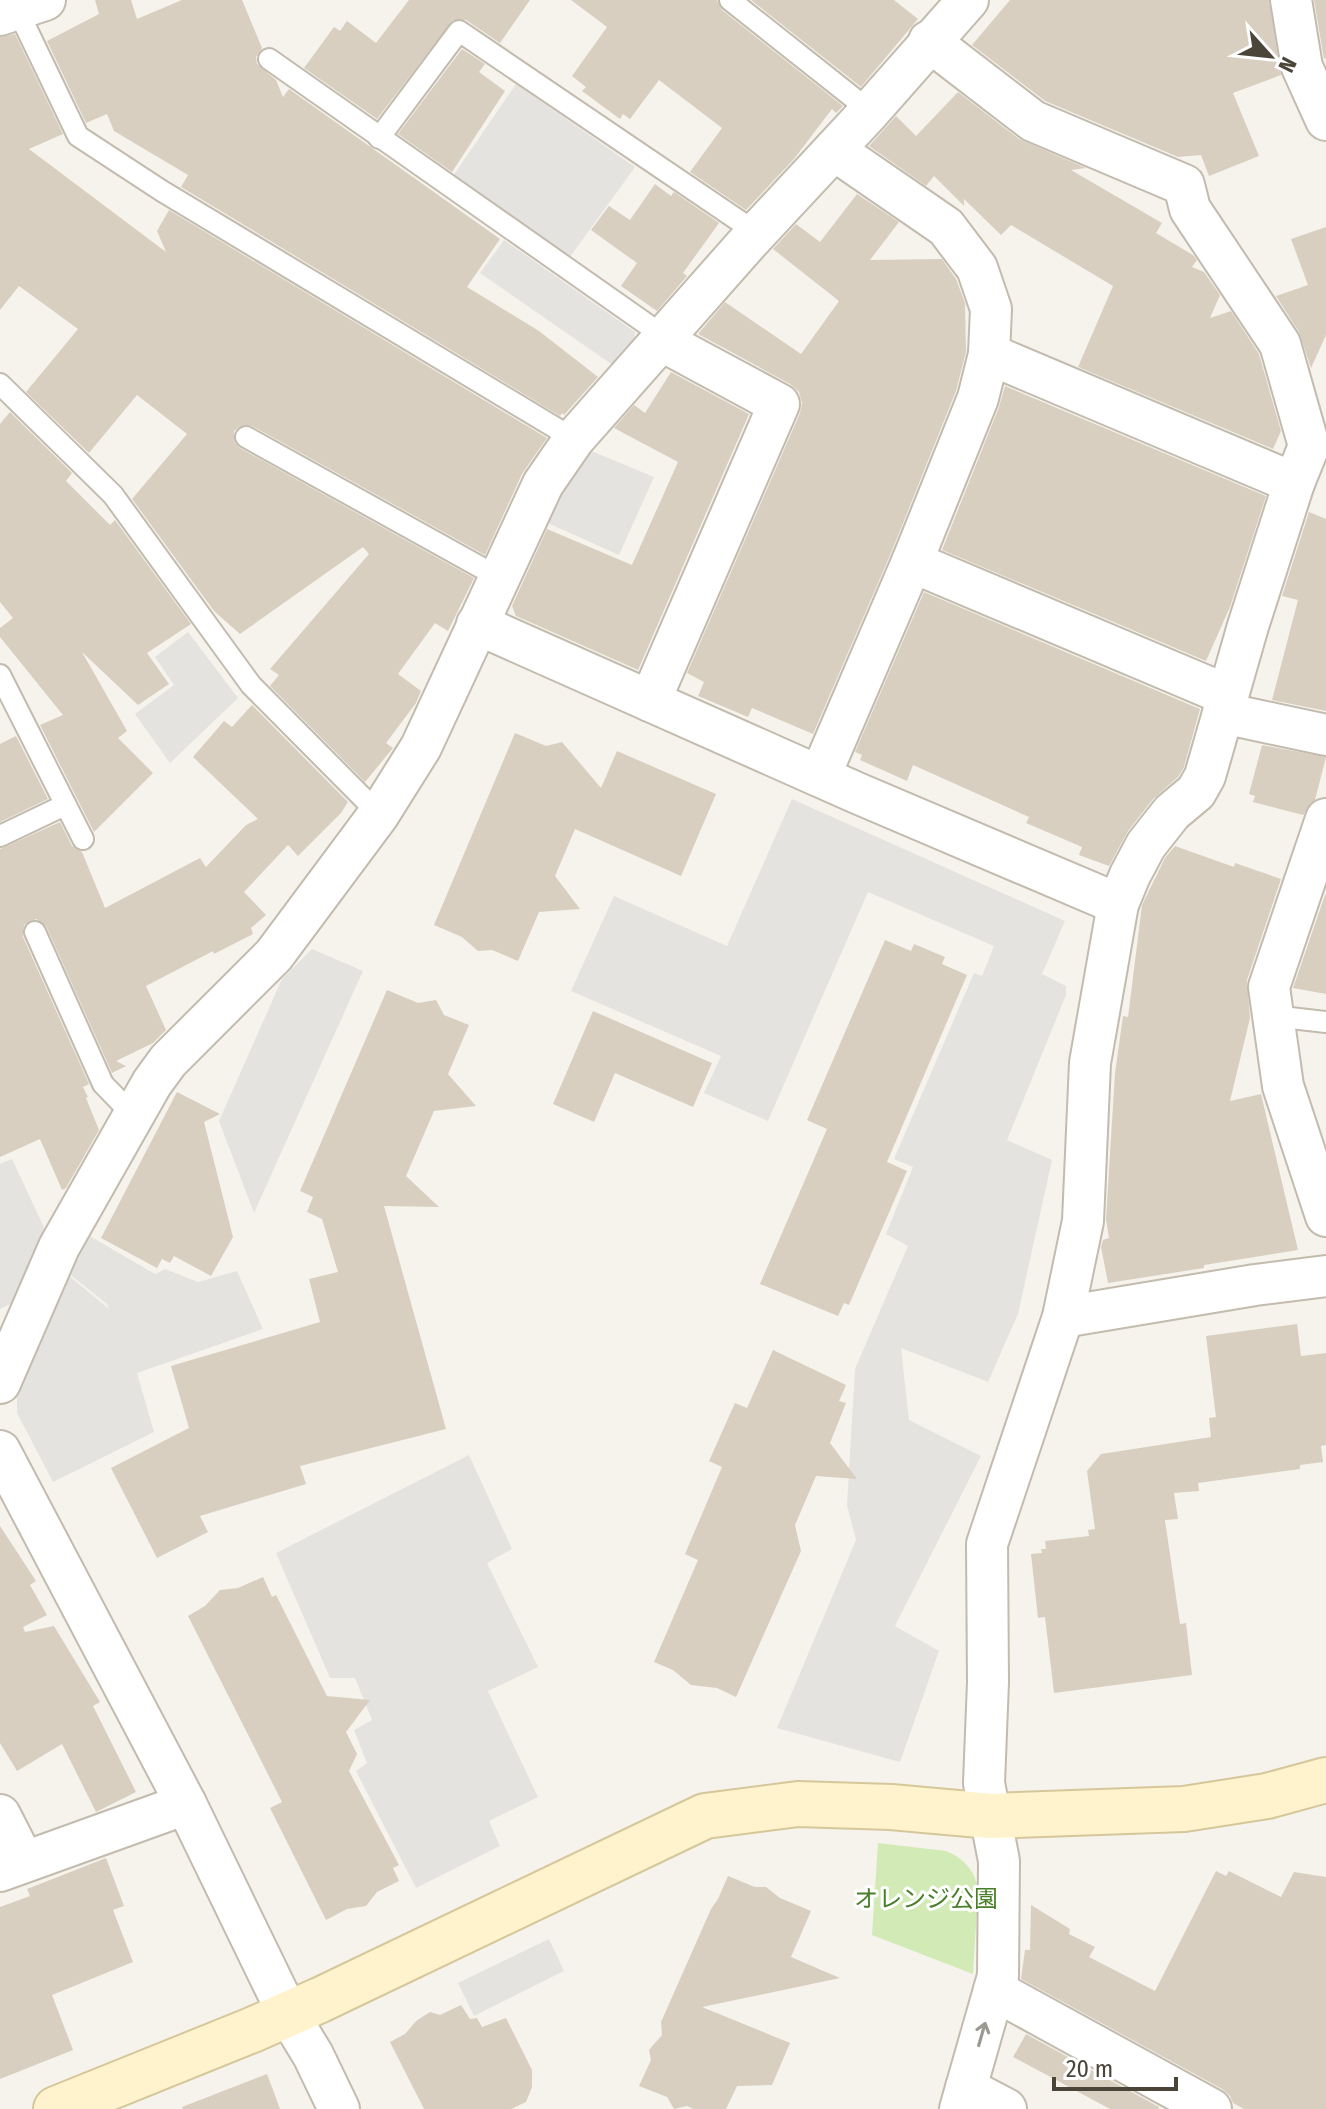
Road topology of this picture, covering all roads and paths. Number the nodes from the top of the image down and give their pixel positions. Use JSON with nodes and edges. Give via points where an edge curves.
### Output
{"nodes":[{"id":1,"x":730,"y":0,"type":"edge"},
{"id":2,"x":968,"y":0,"type":"edge"},
{"id":3,"x":1291,"y":0,"type":"edge"},
{"id":4,"x":21,"y":8,"type":"edge"},
{"id":5,"x":929,"y":41,"type":"junction"},
{"id":6,"x":269,"y":59,"type":"dead end"},
{"id":7,"x":870,"y":111,"type":"junction"},
{"id":8,"x":1326,"y":120,"type":"edge"},
{"id":9,"x":379,"y":138,"type":"junction"},
{"id":10,"x":834,"y":150,"type":"junction"},
{"id":11,"x":757,"y":233,"type":"junction"},
{"id":12,"x":663,"y":339,"type":"junction"},
{"id":13,"x":989,"y":354,"type":"junction"},
{"id":14,"x":0,"y":384,"type":"edge"},
{"id":15,"x":246,"y":437,"type":"dead end"},
{"id":16,"x":574,"y":439,"type":"junction"},
{"id":17,"x":1294,"y":483,"type":"junction"},
{"id":18,"x":912,"y":562,"type":"junction"},
{"id":19,"x":500,"y":578,"type":"junction"},
{"id":20,"x":477,"y":624,"type":"junction"},
{"id":21,"x":1,"y":678,"type":"edge"},
{"id":22,"x":650,"y":701,"type":"junction"},
{"id":23,"x":1225,"y":704,"type":"junction"},
{"id":24,"x":1326,"y":735,"type":"edge"},
{"id":25,"x":820,"y":776,"type":"junction"},
{"id":26,"x":65,"y":805,"type":"junction"},
{"id":27,"x":379,"y":814,"type":"junction"},
{"id":28,"x":1326,"y":819,"type":"edge"},
{"id":29,"x":0,"y":836,"type":"edge"},
{"id":30,"x":83,"y":839,"type":"dead end"},
{"id":31,"x":1118,"y":904,"type":"junction"},
{"id":32,"x":35,"y":932,"type":"dead end"},
{"id":33,"x":1273,"y":1016,"type":"junction"},
{"id":34,"x":1326,"y":1022,"type":"edge"},
{"id":35,"x":134,"y":1116,"type":"junction"},
{"id":36,"x":1310,"y":1121,"type":"edge"},
{"id":37,"x":1326,"y":1216,"type":"edge"},
{"id":38,"x":1326,"y":1276,"type":"edge"},
{"id":39,"x":1063,"y":1317,"type":"junction"},
{"id":40,"x":0,"y":1383,"type":"edge"},
{"id":41,"x":0,"y":1451,"type":"edge"},
{"id":42,"x":1326,"y":1780,"type":"edge"},
{"id":43,"x":186,"y":1804,"type":"junction"},
{"id":44,"x":0,"y":1815,"type":"edge"},
{"id":45,"x":991,"y":1816,"type":"junction"},
{"id":46,"x":12,"y":1866,"type":"edge"},
{"id":47,"x":994,"y":1990,"type":"junction"},
{"id":48,"x":288,"y":2014,"type":"junction"},
{"id":49,"x":963,"y":2098,"type":"edge"},
{"id":50,"x":56,"y":2109,"type":"edge"},
{"id":51,"x":339,"y":2109,"type":"edge"},
{"id":52,"x":1006,"y":2109,"type":"edge"},
{"id":53,"x":1211,"y":2109,"type":"edge"}],
"edges":[{"from":1,"to":7,"type":"lane"},
{"from":2,"to":5,"type":"street"},
{"from":3,"to":8,"type":"street","via":[[1302,67]]},
{"from":4,"to":16,"type":"lane","via":[[78,136]]},
{"from":5,"to":7,"type":"street"},
{"from":5,"to":17,"type":"street","via":[[1033,121],[1184,185],[1190,209],[1280,344],[1309,446]]},
{"from":6,"to":9,"type":"lane"},
{"from":7,"to":10,"type":"street"},
{"from":9,"to":11,"type":"lane","via":[[459,31]]},
{"from":9,"to":12,"type":"lane"},
{"from":10,"to":11,"type":"street"},
{"from":10,"to":13,"type":"street","via":[[946,227],[977,268],[991,309]]},
{"from":11,"to":12,"type":"street"},
{"from":12,"to":16,"type":"street"},
{"from":12,"to":22,"type":"street","via":[[779,404]]},
{"from":13,"to":17,"type":"street"},
{"from":13,"to":18,"type":"street","via":[[978,398]]},
{"from":14,"to":27,"type":"lane","via":[[113,495],[251,685]]},
{"from":15,"to":19,"type":"lane"},
{"from":16,"to":19,"type":"street","via":[[543,484]]},
{"from":17,"to":23,"type":"street"},
{"from":18,"to":23,"type":"street"},
{"from":18,"to":25,"type":"street"},
{"from":19,"to":20,"type":"street"},
{"from":20,"to":22,"type":"street"},
{"from":20,"to":27,"type":"street","via":[[421,747]]},
{"from":21,"to":26,"type":"lane"},
{"from":22,"to":25,"type":"street"},
{"from":23,"to":24,"type":"street"},
{"from":23,"to":31,"type":"street","via":[[1205,776],[1146,845]]},
{"from":25,"to":31,"type":"street"},
{"from":26,"to":29,"type":"lane"},
{"from":26,"to":30,"type":"lane"},
{"from":27,"to":35,"type":"street","via":[[274,955],[168,1061]]},
{"from":28,"to":33,"type":"street","via":[[1269,987]]},
{"from":31,"to":39,"type":"street","via":[[1090,1063],[1083,1221]]},
{"from":32,"to":35,"type":"lane","via":[[103,1084]]},
{"from":33,"to":34,"type":"lane"},
{"from":33,"to":36,"type":"street","via":[[1283,1086]]},
{"from":35,"to":40,"type":"street","via":[[59,1247]]},
{"from":36,"to":37,"type":"street"},
{"from":38,"to":39,"type":"street"},
{"from":39,"to":45,"type":"street","via":[[987,1544],[984,1783]]},
{"from":41,"to":43,"type":"street"},
{"from":42,"to":45,"type":"street","via":[[1184,1809]]},
{"from":43,"to":46,"type":"street"},
{"from":43,"to":48,"type":"street"},
{"from":44,"to":46,"type":"street"},
{"from":45,"to":47,"type":"street","via":[[1000,1890]]},
{"from":45,"to":48,"type":"street","via":[[798,1804],[705,1816]]},
{"from":49,"to":47,"type":"street","one_way":true},
{"from":47,"to":53,"type":"street"},
{"from":48,"to":50,"type":"street"},
{"from":48,"to":51,"type":"street"},
{"from":49,"to":52,"type":"street"}]}
